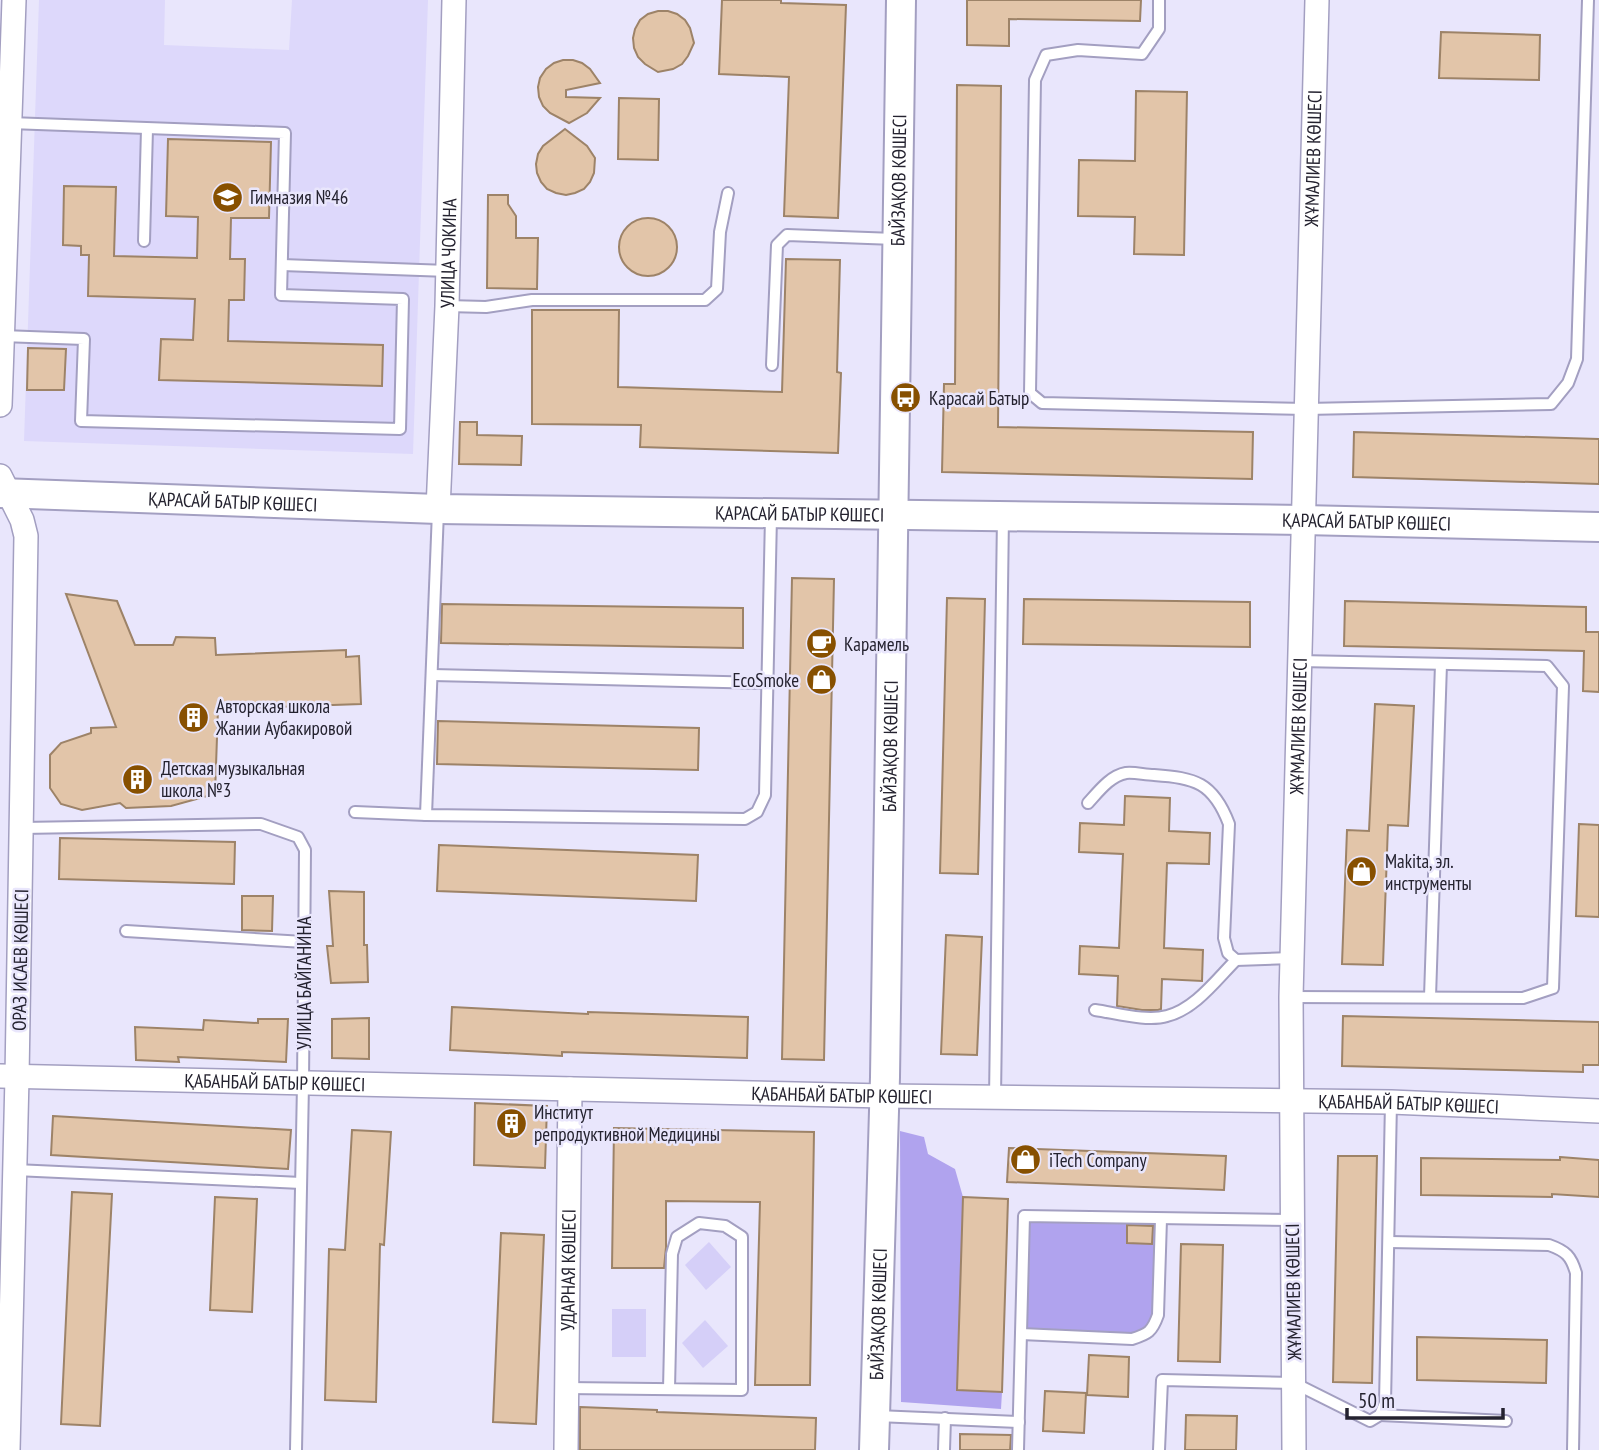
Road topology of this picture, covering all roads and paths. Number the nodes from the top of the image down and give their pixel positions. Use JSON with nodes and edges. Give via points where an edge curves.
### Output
{"nodes":[{"id":1,"x":454,"y":0,"type":"edge"},
{"id":2,"x":901,"y":0,"type":"edge"},
{"id":3,"x":1159,"y":0,"type":"edge"},
{"id":4,"x":1317,"y":0,"type":"edge"},
{"id":5,"x":1588,"y":0,"type":"edge"},
{"id":6,"x":9,"y":4,"type":"edge"},
{"id":7,"x":10,"y":123,"type":"junction"},
{"id":8,"x":146,"y":129,"type":"junction"},
{"id":9,"x":728,"y":193,"type":"dead end"},
{"id":10,"x":898,"y":239,"type":"junction"},
{"id":11,"x":144,"y":241,"type":"dead end"},
{"id":12,"x":282,"y":265,"type":"junction"},
{"id":13,"x":448,"y":271,"type":"junction"},
{"id":14,"x":447,"y":306,"type":"junction"},
{"id":15,"x":2,"y":336,"type":"junction"},
{"id":16,"x":772,"y":365,"type":"dead end"},
{"id":17,"x":1,"y":372,"type":"edge"},
{"id":18,"x":0,"y":405,"type":"edge"},
{"id":19,"x":1306,"y":410,"type":"junction"},
{"id":20,"x":3,"y":488,"type":"edge"},
{"id":21,"x":438,"y":509,"type":"junction"},
{"id":22,"x":772,"y":513,"type":"junction"},
{"id":23,"x":894,"y":515,"type":"junction"},
{"id":24,"x":1003,"y":516,"type":"junction"},
{"id":25,"x":1303,"y":520,"type":"junction"},
{"id":26,"x":1599,"y":527,"type":"edge"},
{"id":27,"x":1299,"y":661,"type":"junction"},
{"id":28,"x":1441,"y":664,"type":"junction"},
{"id":29,"x":432,"y":675,"type":"junction"},
{"id":30,"x":768,"y":683,"type":"junction"},
{"id":31,"x":1088,"y":803,"type":"dead end"},
{"id":32,"x":355,"y":812,"type":"dead end"},
{"id":33,"x":426,"y":815,"type":"junction"},
{"id":34,"x":22,"y":828,"type":"junction"},
{"id":35,"x":126,"y":931,"type":"dead end"},
{"id":36,"x":304,"y":942,"type":"junction"},
{"id":37,"x":1292,"y":958,"type":"junction"},
{"id":38,"x":1236,"y":960,"type":"junction"},
{"id":39,"x":1291,"y":997,"type":"junction"},
{"id":40,"x":1430,"y":997,"type":"junction"},
{"id":41,"x":1095,"y":1010,"type":"dead end"},
{"id":42,"x":9,"y":1077,"type":"edge"},
{"id":43,"x":303,"y":1084,"type":"junction"},
{"id":44,"x":570,"y":1090,"type":"junction"},
{"id":45,"x":885,"y":1096,"type":"junction"},
{"id":46,"x":995,"y":1098,"type":"junction"},
{"id":47,"x":1293,"y":1101,"type":"junction"},
{"id":48,"x":1391,"y":1102,"type":"junction"},
{"id":49,"x":1599,"y":1111,"type":"edge"},
{"id":50,"x":15,"y":1170,"type":"junction"},
{"id":51,"x":301,"y":1182,"type":"junction"},
{"id":52,"x":1161,"y":1219,"type":"junction"},
{"id":53,"x":1292,"y":1220,"type":"junction"},
{"id":54,"x":1389,"y":1242,"type":"junction"},
{"id":55,"x":1021,"y":1334,"type":"junction"},
{"id":56,"x":1294,"y":1382,"type":"junction"},
{"id":57,"x":566,"y":1388,"type":"junction"},
{"id":58,"x":669,"y":1389,"type":"junction"},
{"id":59,"x":1380,"y":1415,"type":"junction"},
{"id":60,"x":874,"y":1416,"type":"junction"},
{"id":61,"x":945,"y":1418,"type":"junction"},
{"id":62,"x":1506,"y":1420,"type":"dead end"},
{"id":63,"x":1019,"y":1422,"type":"junction"},
{"id":64,"x":8,"y":1450,"type":"edge"},
{"id":65,"x":296,"y":1450,"type":"edge"},
{"id":66,"x":566,"y":1450,"type":"edge"},
{"id":67,"x":874,"y":1450,"type":"edge"},
{"id":68,"x":944,"y":1450,"type":"edge"},
{"id":69,"x":1018,"y":1450,"type":"edge"},
{"id":70,"x":1159,"y":1450,"type":"edge"},
{"id":71,"x":1294,"y":1450,"type":"edge"},
{"id":72,"x":1573,"y":1450,"type":"edge"}],
"edges":[{"from":1,"to":13,"type":"street","name":"УЛИЦА ЧОКИНА"},
{"from":2,"to":10,"type":"street","name":"БАЙЗАҚОВ КӨШЕСІ"},
{"from":3,"to":19,"type":"lane","via":[[1159,29],[1142,54],[1078,50],[1046,55],[1035,80],[1030,393],[1042,403]]},
{"from":4,"to":19,"type":"street","name":"ЖҰМАЛИЕВ КӨШЕСІ"},
{"from":5,"to":19,"type":"lane","via":[[1577,359],[1568,383],[1551,404]]},
{"from":6,"to":7,"type":"street"},
{"from":7,"to":8,"type":"lane"},
{"from":7,"to":15,"type":"street"},
{"from":8,"to":11,"type":"lane"},
{"from":8,"to":12,"type":"lane","via":[[285,133]]},
{"from":9,"to":14,"type":"lane","via":[[720,232],[717,289],[705,300],[532,300],[486,307]]},
{"from":10,"to":16,"type":"lane","via":[[786,235],[777,245]]},
{"from":10,"to":23,"type":"street","name":"БАЙЗАҚОВ КӨШЕСІ"},
{"from":12,"to":13,"type":"lane"},
{"from":12,"to":15,"type":"lane","via":[[281,295],[403,299],[400,429],[81,421],[84,339]]},
{"from":13,"to":14,"type":"street","name":"УЛИЦА ЧОКИНА"},
{"from":14,"to":21,"type":"street","name":"УЛИЦА ЧОКИНА"},
{"from":15,"to":17,"type":"street"},
{"from":17,"to":18,"type":"street"},
{"from":19,"to":25,"type":"street","name":"ЖҰМАЛИЕВ КӨШЕСІ"},
{"from":20,"to":21,"type":"street","name":"ҚАРАСАЙ БАТЫР КӨШЕСІ"},
{"from":20,"to":34,"type":"street","name":"ОРАЗ ИСАЕВ КӨШЕСІ","via":[[26,536]]},
{"from":21,"to":22,"type":"street","name":"ҚАРАСАЙ БАТЫР КӨШЕСІ"},
{"from":21,"to":29,"type":"lane"},
{"from":22,"to":23,"type":"street","name":"ҚАРАСАЙ БАТЫР КӨШЕСІ"},
{"from":22,"to":30,"type":"lane"},
{"from":23,"to":24,"type":"street","name":"ҚАРАСАЙ БАТЫР КӨШЕСІ"},
{"from":23,"to":45,"type":"street","name":"БАЙЗАҚОВ КӨШЕСІ"},
{"from":24,"to":25,"type":"street","name":"ҚАРАСАЙ БАТЫР КӨШЕСІ"},
{"from":24,"to":46,"type":"lane"},
{"from":25,"to":26,"type":"street","name":"ҚАРАСАЙ БАТЫР КӨШЕСІ"},
{"from":25,"to":27,"type":"street","name":"ЖҰМАЛИЕВ КӨШЕСІ"},
{"from":27,"to":28,"type":"lane"},
{"from":27,"to":37,"type":"street","name":"ЖҰМАЛИЕВ КӨШЕСІ"},
{"from":28,"to":40,"type":"lane"},
{"from":28,"to":40,"type":"lane","via":[[1546,666],[1563,686],[1553,988],[1523,998]]},
{"from":29,"to":30,"type":"lane"},
{"from":29,"to":33,"type":"lane"},
{"from":30,"to":33,"type":"lane","via":[[765,795],[757,812],[745,819]]},
{"from":31,"to":38,"type":"lane","via":[[1109,781],[1126,773],[1185,778],[1206,788],[1229,824],[1224,938],[1228,953]]},
{"from":32,"to":33,"type":"lane"},
{"from":34,"to":36,"type":"lane","name":"УЛИЦА БАЙГАНИНА","via":[[261,824],[298,836],[305,850]]},
{"from":34,"to":42,"type":"street","name":"ОРАЗ ИСАЕВ КӨШЕСІ"},
{"from":35,"to":36,"type":"lane"},
{"from":36,"to":43,"type":"lane","name":"УЛИЦА БАЙГАНИНА"},
{"from":37,"to":38,"type":"lane"},
{"from":37,"to":39,"type":"street","name":"ЖҰМАЛИЕВ КӨШЕСІ"},
{"from":38,"to":41,"type":"lane","via":[[1201,996],[1166,1017]]},
{"from":39,"to":40,"type":"lane"},
{"from":39,"to":47,"type":"street","name":"ЖҰМАЛИЕВ КӨШЕСІ"},
{"from":42,"to":43,"type":"street","name":"ҚАБАНБАЙ БАТЫР КӨШЕСІ"},
{"from":42,"to":50,"type":"street","name":"ОРАЗ ИСАЕВ КӨШЕСІ"},
{"from":43,"to":44,"type":"street","name":"ҚАБАНБАЙ БАТЫР КӨШЕСІ"},
{"from":43,"to":51,"type":"lane","name":"УЛИЦА БАЙГАНИНА"},
{"from":44,"to":45,"type":"street","name":"ҚАБАНБАЙ БАТЫР КӨШЕСІ"},
{"from":44,"to":57,"type":"street","name":"УДАРНАЯ КӨШЕСІ"},
{"from":45,"to":46,"type":"street","name":"ҚАБАНБАЙ БАТЫР КӨШЕСІ"},
{"from":45,"to":60,"type":"street","name":"БАЙЗАҚОВ КӨШЕСІ"},
{"from":46,"to":47,"type":"street","name":"ҚАБАНБАЙ БАТЫР КӨШЕСІ"},
{"from":47,"to":48,"type":"street","name":"ҚАБАНБАЙ БАТЫР КӨШЕСІ"},
{"from":47,"to":53,"type":"street","name":"ЖҰМАЛИЕВ КӨШЕСІ"},
{"from":48,"to":49,"type":"street","name":"ҚАБАНБАЙ БАТЫР КӨШЕСІ"},
{"from":48,"to":54,"type":"lane"},
{"from":50,"to":51,"type":"lane"},
{"from":50,"to":64,"type":"street","name":"ОРАЗ ИСАЕВ КӨШЕСІ"},
{"from":51,"to":65,"type":"lane","name":"УЛИЦА БАЙГАНИНА"},
{"from":52,"to":53,"type":"lane"},
{"from":52,"to":55,"type":"lane","via":[[1158,1315],[1146,1334],[1132,1339]]},
{"from":52,"to":55,"type":"lane","via":[[1024,1216]]},
{"from":53,"to":56,"type":"street","name":"ЖҰМАЛИЕВ КӨШЕСІ"},
{"from":54,"to":59,"type":"lane","via":[[1385,1403]]},
{"from":54,"to":72,"type":"lane","via":[[1549,1245],[1573,1260]]},
{"from":55,"to":63,"type":"lane"},
{"from":56,"to":59,"type":"lane","via":[[1370,1420]]},
{"from":56,"to":70,"type":"lane","via":[[1162,1380]]},
{"from":56,"to":71,"type":"street","name":"ЖҰМАЛИЕВ КӨШЕСІ"},
{"from":57,"to":58,"type":"lane"},
{"from":57,"to":66,"type":"street","name":"УДАРНАЯ КӨШЕСІ"},
{"from":58,"to":58,"type":"lane","via":[[742,1390],[742,1237],[725,1226],[699,1223],[677,1237]]},
{"from":59,"to":62,"type":"lane"},
{"from":60,"to":61,"type":"lane"},
{"from":60,"to":67,"type":"street","name":"БАЙЗАҚОВ КӨШЕСІ"},
{"from":61,"to":63,"type":"lane"},
{"from":61,"to":68,"type":"lane"},
{"from":63,"to":69,"type":"lane"}]}
